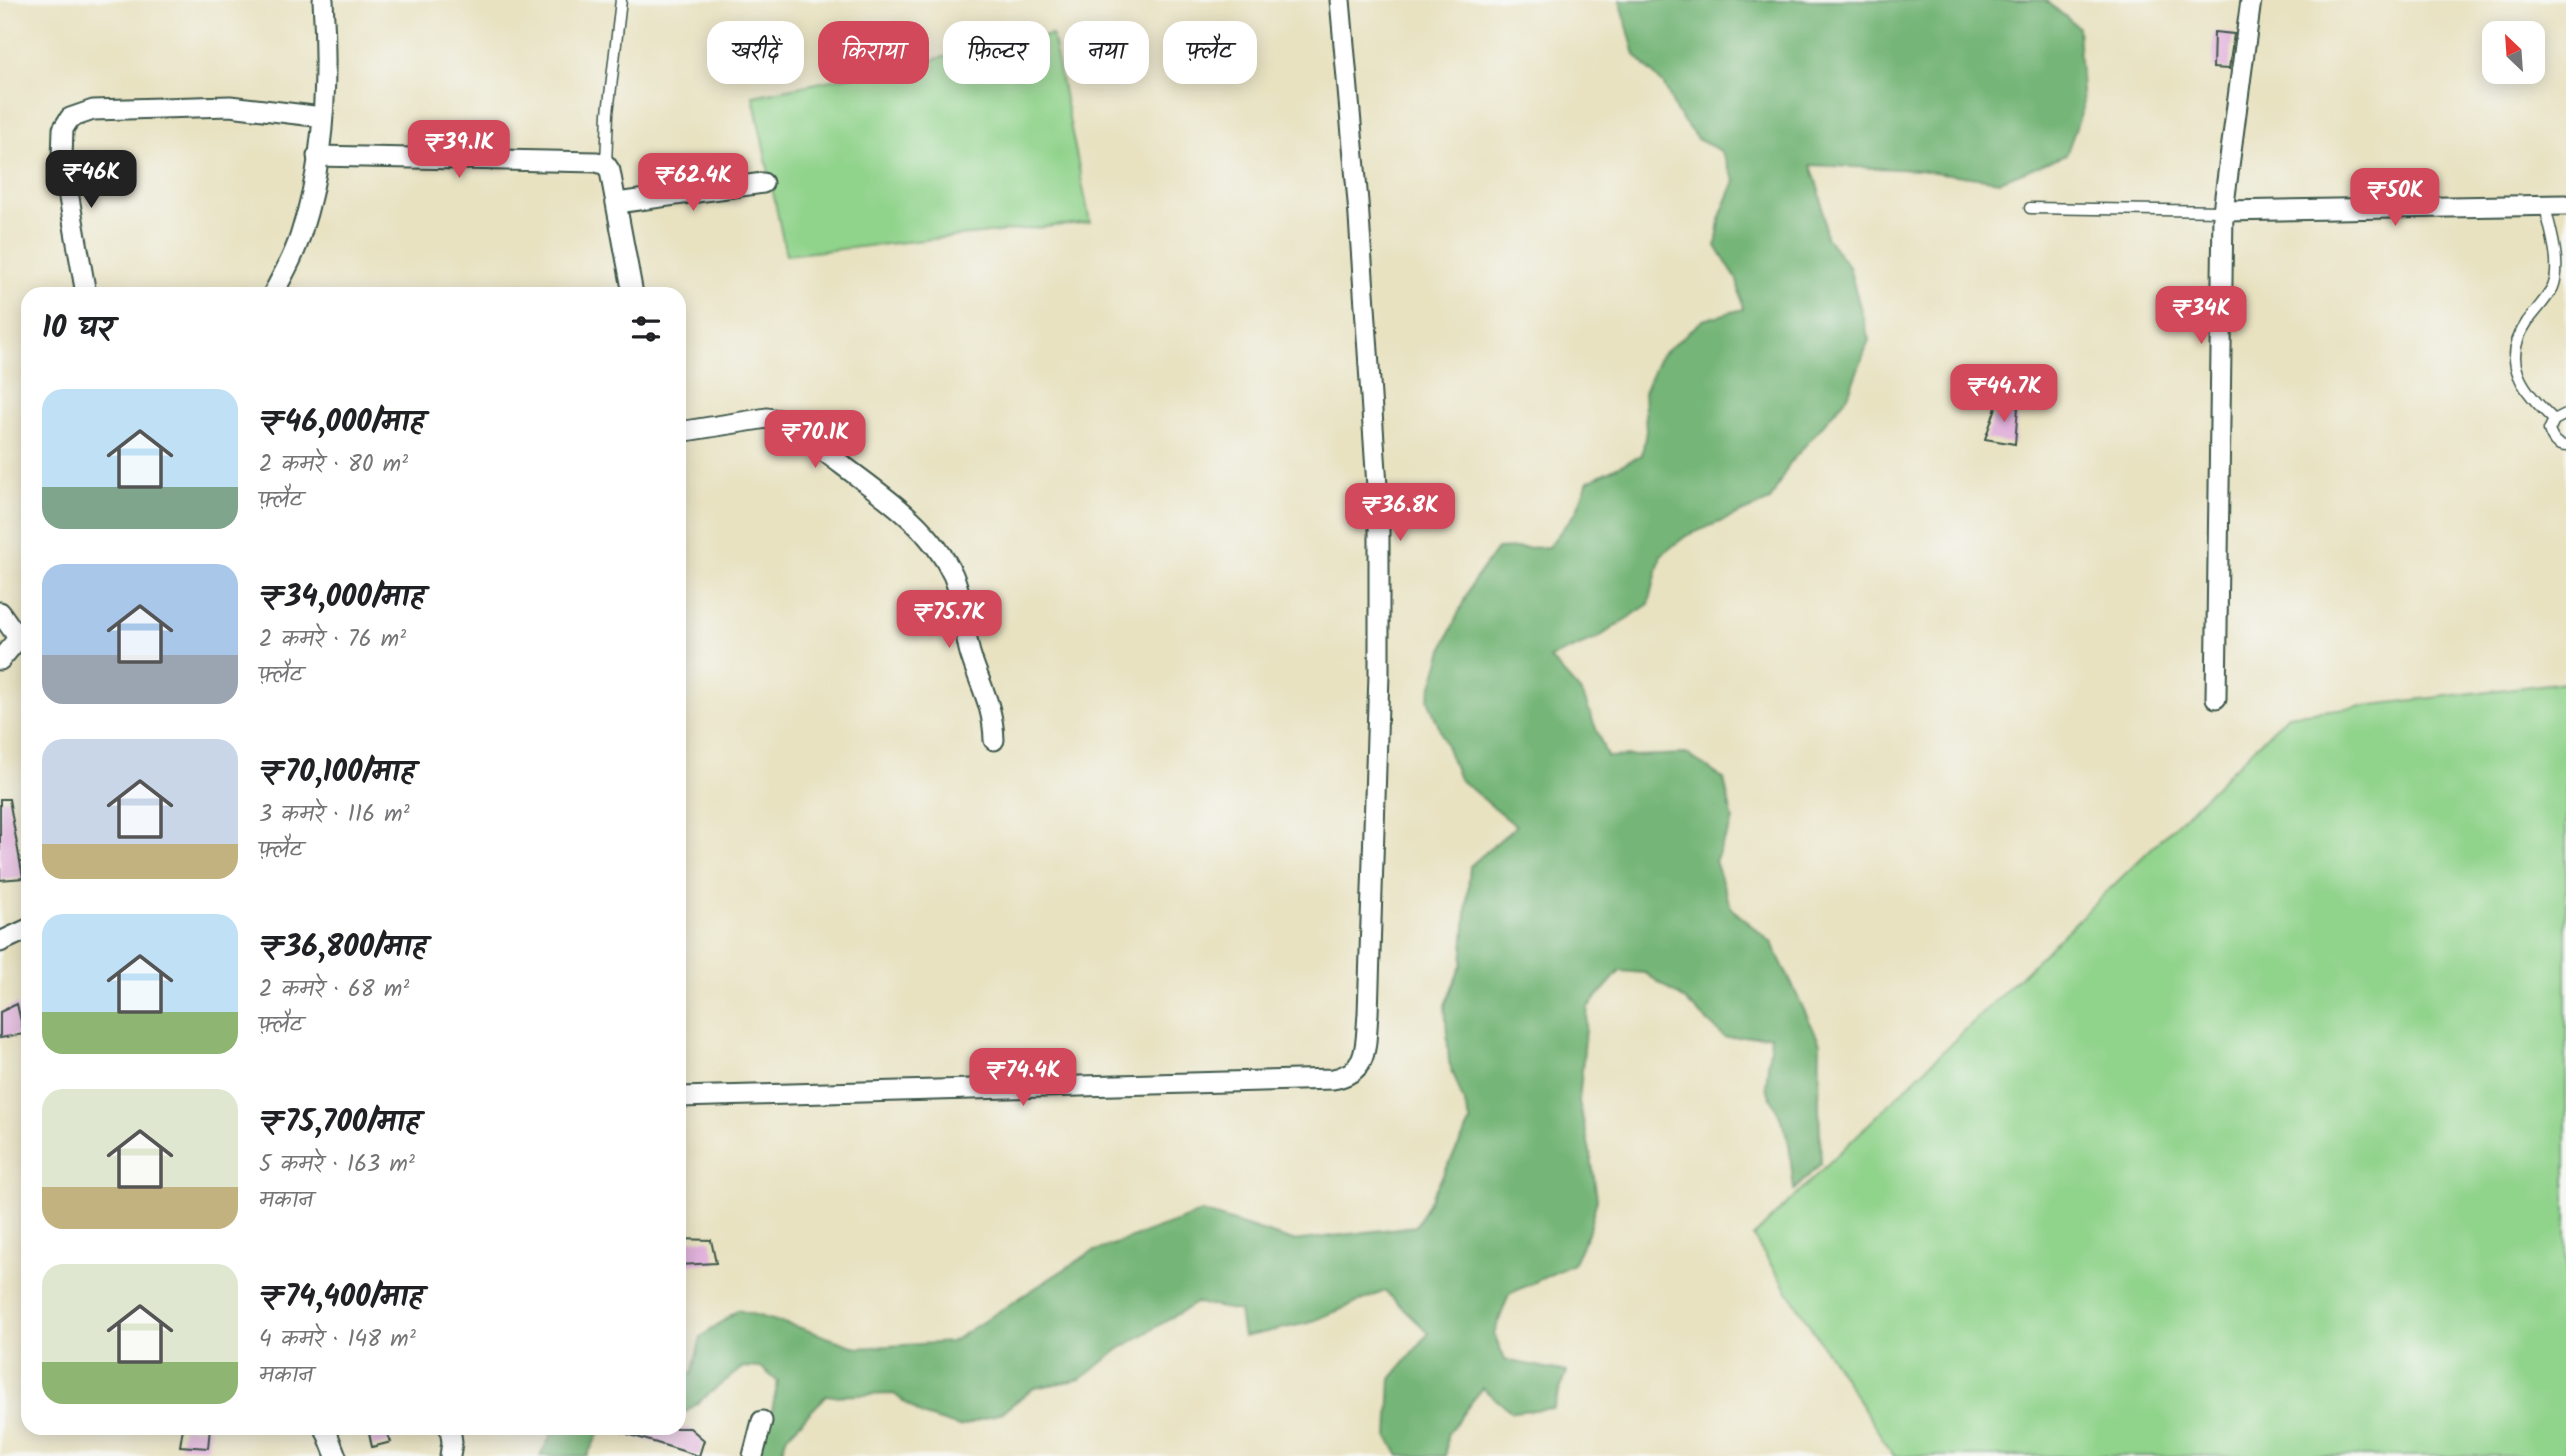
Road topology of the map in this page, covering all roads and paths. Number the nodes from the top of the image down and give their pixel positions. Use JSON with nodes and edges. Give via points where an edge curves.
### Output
{"nodes":[{"id":1,"x":323,"y":0,"type":"edge"},
{"id":2,"x":621,"y":0,"type":"edge"},
{"id":3,"x":1340,"y":0,"type":"edge"},
{"id":4,"x":2251,"y":0,"type":"edge"},
{"id":5,"x":322,"y":117,"type":"junction"},
{"id":6,"x":317,"y":156,"type":"junction"},
{"id":7,"x":606,"y":165,"type":"junction"},
{"id":8,"x":763,"y":183,"type":"dead end"},
{"id":9,"x":617,"y":203,"type":"junction"},
{"id":10,"x":2566,"y":205,"type":"edge"},
{"id":11,"x":2545,"y":206,"type":"junction"},
{"id":12,"x":2030,"y":208,"type":"dead end"},
{"id":13,"x":2223,"y":211,"type":"junction"},
{"id":14,"x":85,"y":287,"type":"edge"},
{"id":15,"x":276,"y":287,"type":"edge"},
{"id":16,"x":632,"y":287,"type":"edge"},
{"id":17,"x":2566,"y":414,"type":"edge"},
{"id":18,"x":2554,"y":420,"type":"junction"},
{"id":19,"x":686,"y":431,"type":"edge"},
{"id":20,"x":2566,"y":446,"type":"edge"},
{"id":21,"x":0,"y":612,"type":"edge"},
{"id":22,"x":21,"y":631,"type":"edge"},
{"id":23,"x":21,"y":635,"type":"edge"},
{"id":24,"x":0,"y":660,"type":"edge"},
{"id":25,"x":2216,"y":698,"type":"dead end"},
{"id":26,"x":994,"y":740,"type":"dead end"},
{"id":27,"x":21,"y":932,"type":"edge"},
{"id":28,"x":0,"y":942,"type":"edge"},
{"id":29,"x":686,"y":1097,"type":"edge"},
{"id":30,"x":762,"y":1421,"type":"dead end"},
{"id":31,"x":328,"y":1435,"type":"edge"},
{"id":32,"x":451,"y":1435,"type":"edge"},
{"id":33,"x":336,"y":1456,"type":"edge"},
{"id":34,"x":450,"y":1456,"type":"edge"},
{"id":35,"x":753,"y":1456,"type":"edge"}],
"edges":[{"from":1,"to":5,"type":"street"},
{"from":2,"to":7,"type":"lane"},
{"from":3,"to":29,"type":"street","via":[[1379,516],[1368,1014],[1361,1063],[1354,1072],[1333,1079]]},
{"from":4,"to":13,"type":"street"},
{"from":5,"to":6,"type":"street"},
{"from":5,"to":14,"type":"street","via":[[230,106],[93,110],[70,118],[63,129],[62,158]]},
{"from":6,"to":7,"type":"street"},
{"from":6,"to":15,"type":"street","via":[[302,230]]},
{"from":7,"to":9,"type":"street"},
{"from":8,"to":9,"type":"street"},
{"from":9,"to":16,"type":"street"},
{"from":10,"to":11,"type":"street"},
{"from":11,"to":13,"type":"street"},
{"from":11,"to":18,"type":"lane","via":[[2557,269],[2553,287],[2517,339],[2514,362],[2522,384]]},
{"from":12,"to":13,"type":"lane"},
{"from":13,"to":25,"type":"street"},
{"from":17,"to":18,"type":"lane"},
{"from":18,"to":20,"type":"lane","via":[[2549,430],[2552,438]]},
{"from":19,"to":26,"type":"street","via":[[780,420],[926,534],[954,576],[969,650],[991,709]]},
{"from":21,"to":22,"type":"street"},
{"from":23,"to":24,"type":"street"},
{"from":27,"to":28,"type":"street"},
{"from":30,"to":35,"type":"street"},
{"from":31,"to":33,"type":"street"},
{"from":32,"to":34,"type":"street"}]}
